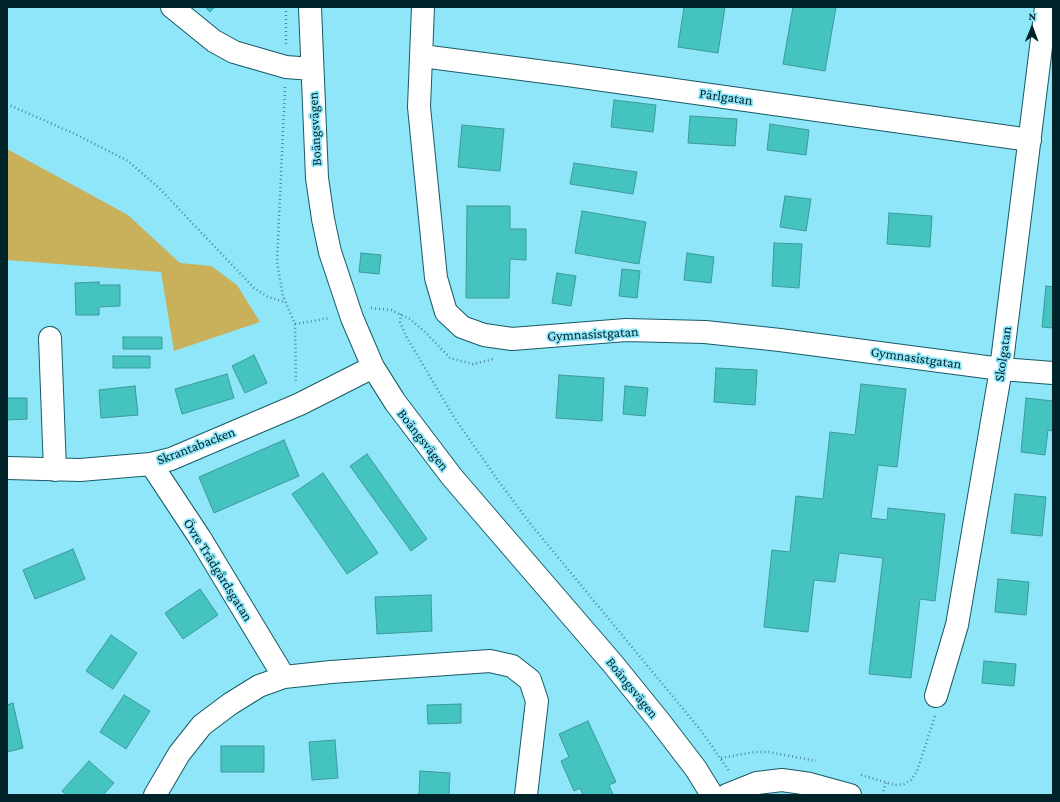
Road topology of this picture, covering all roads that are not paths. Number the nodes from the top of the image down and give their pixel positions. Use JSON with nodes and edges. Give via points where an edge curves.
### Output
{"nodes":[{"id":1,"x":172,"y":7,"type":"edge"},
{"id":2,"x":310,"y":7,"type":"edge"},
{"id":3,"x":423,"y":7,"type":"edge"},
{"id":4,"x":1046,"y":7,"type":"edge"},
{"id":5,"x":422,"y":56,"type":"junction"},
{"id":6,"x":312,"y":69,"type":"junction"},
{"id":7,"x":1030,"y":140,"type":"junction"},
{"id":8,"x":50,"y":338,"type":"dead end"},
{"id":9,"x":372,"y":367,"type":"junction"},
{"id":10,"x":1002,"y":369,"type":"junction"},
{"id":11,"x":1053,"y":373,"type":"edge"},
{"id":12,"x":151,"y":464,"type":"junction"},
{"id":13,"x":7,"y":468,"type":"edge"},
{"id":14,"x":54,"y":470,"type":"junction"},
{"id":15,"x":284,"y":677,"type":"junction"},
{"id":16,"x":936,"y":696,"type":"road end"},
{"id":17,"x":734,"y":792,"type":"edge"},
{"id":18,"x":155,"y":795,"type":"edge"},
{"id":19,"x":526,"y":795,"type":"edge"},
{"id":20,"x":712,"y":795,"type":"edge"},
{"id":21,"x":850,"y":795,"type":"edge"}],
"edges":[{"from":1,"to":6,"type":"street","via":[[214,41],[234,52],[286,67]]},
{"from":2,"to":6,"type":"street","name":"Boängsvägen"},
{"from":3,"to":5,"type":"street","name":"Gymnasistgatan"},
{"from":4,"to":7,"type":"street","name":"Skolgatan"},
{"from":5,"to":7,"type":"street","name":"Pärlgatan"},
{"from":5,"to":10,"type":"street","name":"Gymnasistgatan","via":[[419,107],[436,278],[446,312],[462,327],[484,335],[512,339],[626,330],[705,332]]},
{"from":6,"to":9,"type":"street","name":"Boängsvägen","via":[[317,178],[330,252]]},
{"from":7,"to":10,"type":"street","name":"Skolgatan"},
{"from":8,"to":14,"type":"street"},
{"from":9,"to":12,"type":"street","name":"Skrantabacken","via":[[300,404],[171,459]]},
{"from":9,"to":20,"type":"street","name":"Boängsvägen","via":[[399,408],[452,477],[618,670],[696,769]]},
{"from":10,"to":11,"type":"street","name":"Gymnasistgatan"},
{"from":10,"to":16,"type":"street","name":"Skolgatan","via":[[957,625]]},
{"from":12,"to":14,"type":"street","name":"Skrantabacken"},
{"from":12,"to":15,"type":"street","name":"Övre Trädgårdsgatan","via":[[200,538]]},
{"from":13,"to":14,"type":"street","name":"Skrantabacken"},
{"from":15,"to":18,"type":"street","via":[[259,686],[202,725],[179,754]]},
{"from":15,"to":19,"type":"street","via":[[490,661],[512,666],[530,680],[537,701]]},
{"from":17,"to":21,"type":"street","via":[[757,783],[782,780],[810,784]]}]}
